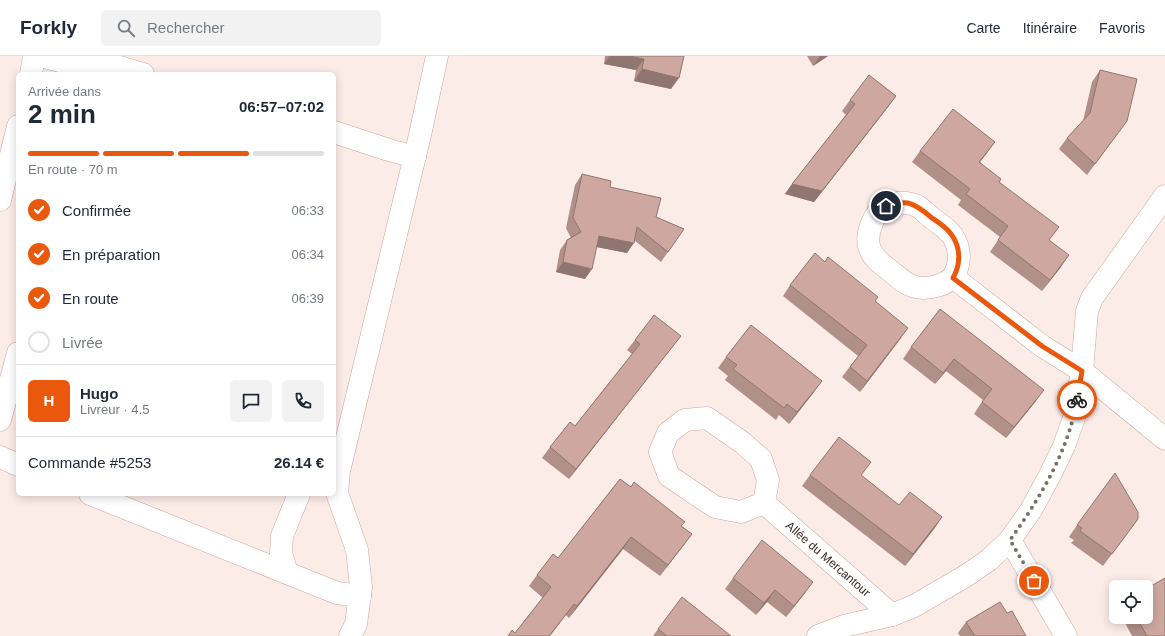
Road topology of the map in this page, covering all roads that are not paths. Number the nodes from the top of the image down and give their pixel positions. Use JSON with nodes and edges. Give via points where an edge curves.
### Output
{"nodes":[{"id":1,"x":34,"y":56,"type":"edge"},
{"id":2,"x":41,"y":56,"type":"edge"},
{"id":3,"x":437,"y":56,"type":"edge"},
{"id":4,"x":31,"y":72,"type":"edge"},
{"id":5,"x":136,"y":72,"type":"edge"},
{"id":6,"x":336,"y":133,"type":"edge"},
{"id":7,"x":16,"y":134,"type":"edge"},
{"id":8,"x":415,"y":157,"type":"junction"},
{"id":9,"x":1,"y":191,"type":"edge"},
{"id":10,"x":1165,"y":196,"type":"edge"},
{"id":11,"x":953,"y":278,"type":"dead end"},
{"id":12,"x":16,"y":360,"type":"edge"},
{"id":13,"x":1082,"y":371,"type":"junction"},
{"id":14,"x":0,"y":420,"type":"edge"},
{"id":15,"x":1165,"y":438,"type":"edge"},
{"id":16,"x":0,"y":457,"type":"edge"},
{"id":17,"x":16,"y":464,"type":"edge"},
{"id":18,"x":95,"y":496,"type":"edge"},
{"id":19,"x":298,"y":496,"type":"edge"},
{"id":20,"x":764,"y":503,"type":"junction"},
{"id":21,"x":1010,"y":540,"type":"junction"},
{"id":22,"x":287,"y":573,"type":"junction"},
{"id":23,"x":360,"y":596,"type":"junction"},
{"id":24,"x":892,"y":615,"type":"junction"},
{"id":25,"x":350,"y":636,"type":"edge"},
{"id":26,"x":818,"y":636,"type":"edge"},
{"id":27,"x":1066,"y":636,"type":"edge"}],
"edges":[{"from":1,"to":4,"type":"street"},
{"from":2,"to":5,"type":"street","via":[[72,64],[103,62]]},
{"from":3,"to":8,"type":"street"},
{"from":6,"to":8,"type":"street"},
{"from":7,"to":9,"type":"street"},
{"from":8,"to":23,"type":"street","via":[[339,471],[337,493],[357,550]]},
{"from":10,"to":13,"type":"street","via":[[1092,298],[1087,311]]},
{"from":11,"to":13,"type":"street","via":[[1042,346]]},
{"from":12,"to":14,"type":"street"},
{"from":13,"to":15,"type":"street"},
{"from":13,"to":21,"type":"street","via":[[1074,418],[1064,446],[1031,510]]},
{"from":16,"to":17,"type":"street"},
{"from":18,"to":22,"type":"street"},
{"from":19,"to":22,"type":"street","via":[[282,536],[281,552]]},
{"from":20,"to":20,"type":"street","via":[[768,480],[761,458],[737,439],[707,418],[685,420],[668,433],[660,452],[669,476],[716,507],[741,512]]},
{"from":20,"to":24,"type":"street","name":"Allée du Mercantour"},
{"from":21,"to":24,"type":"street","via":[[989,560],[964,578],[920,603]]},
{"from":21,"to":27,"type":"street"},
{"from":22,"to":23,"type":"street","via":[[337,593]]},
{"from":23,"to":25,"type":"street","via":[[356,624]]},
{"from":24,"to":26,"type":"street","via":[[844,626]]}]}
